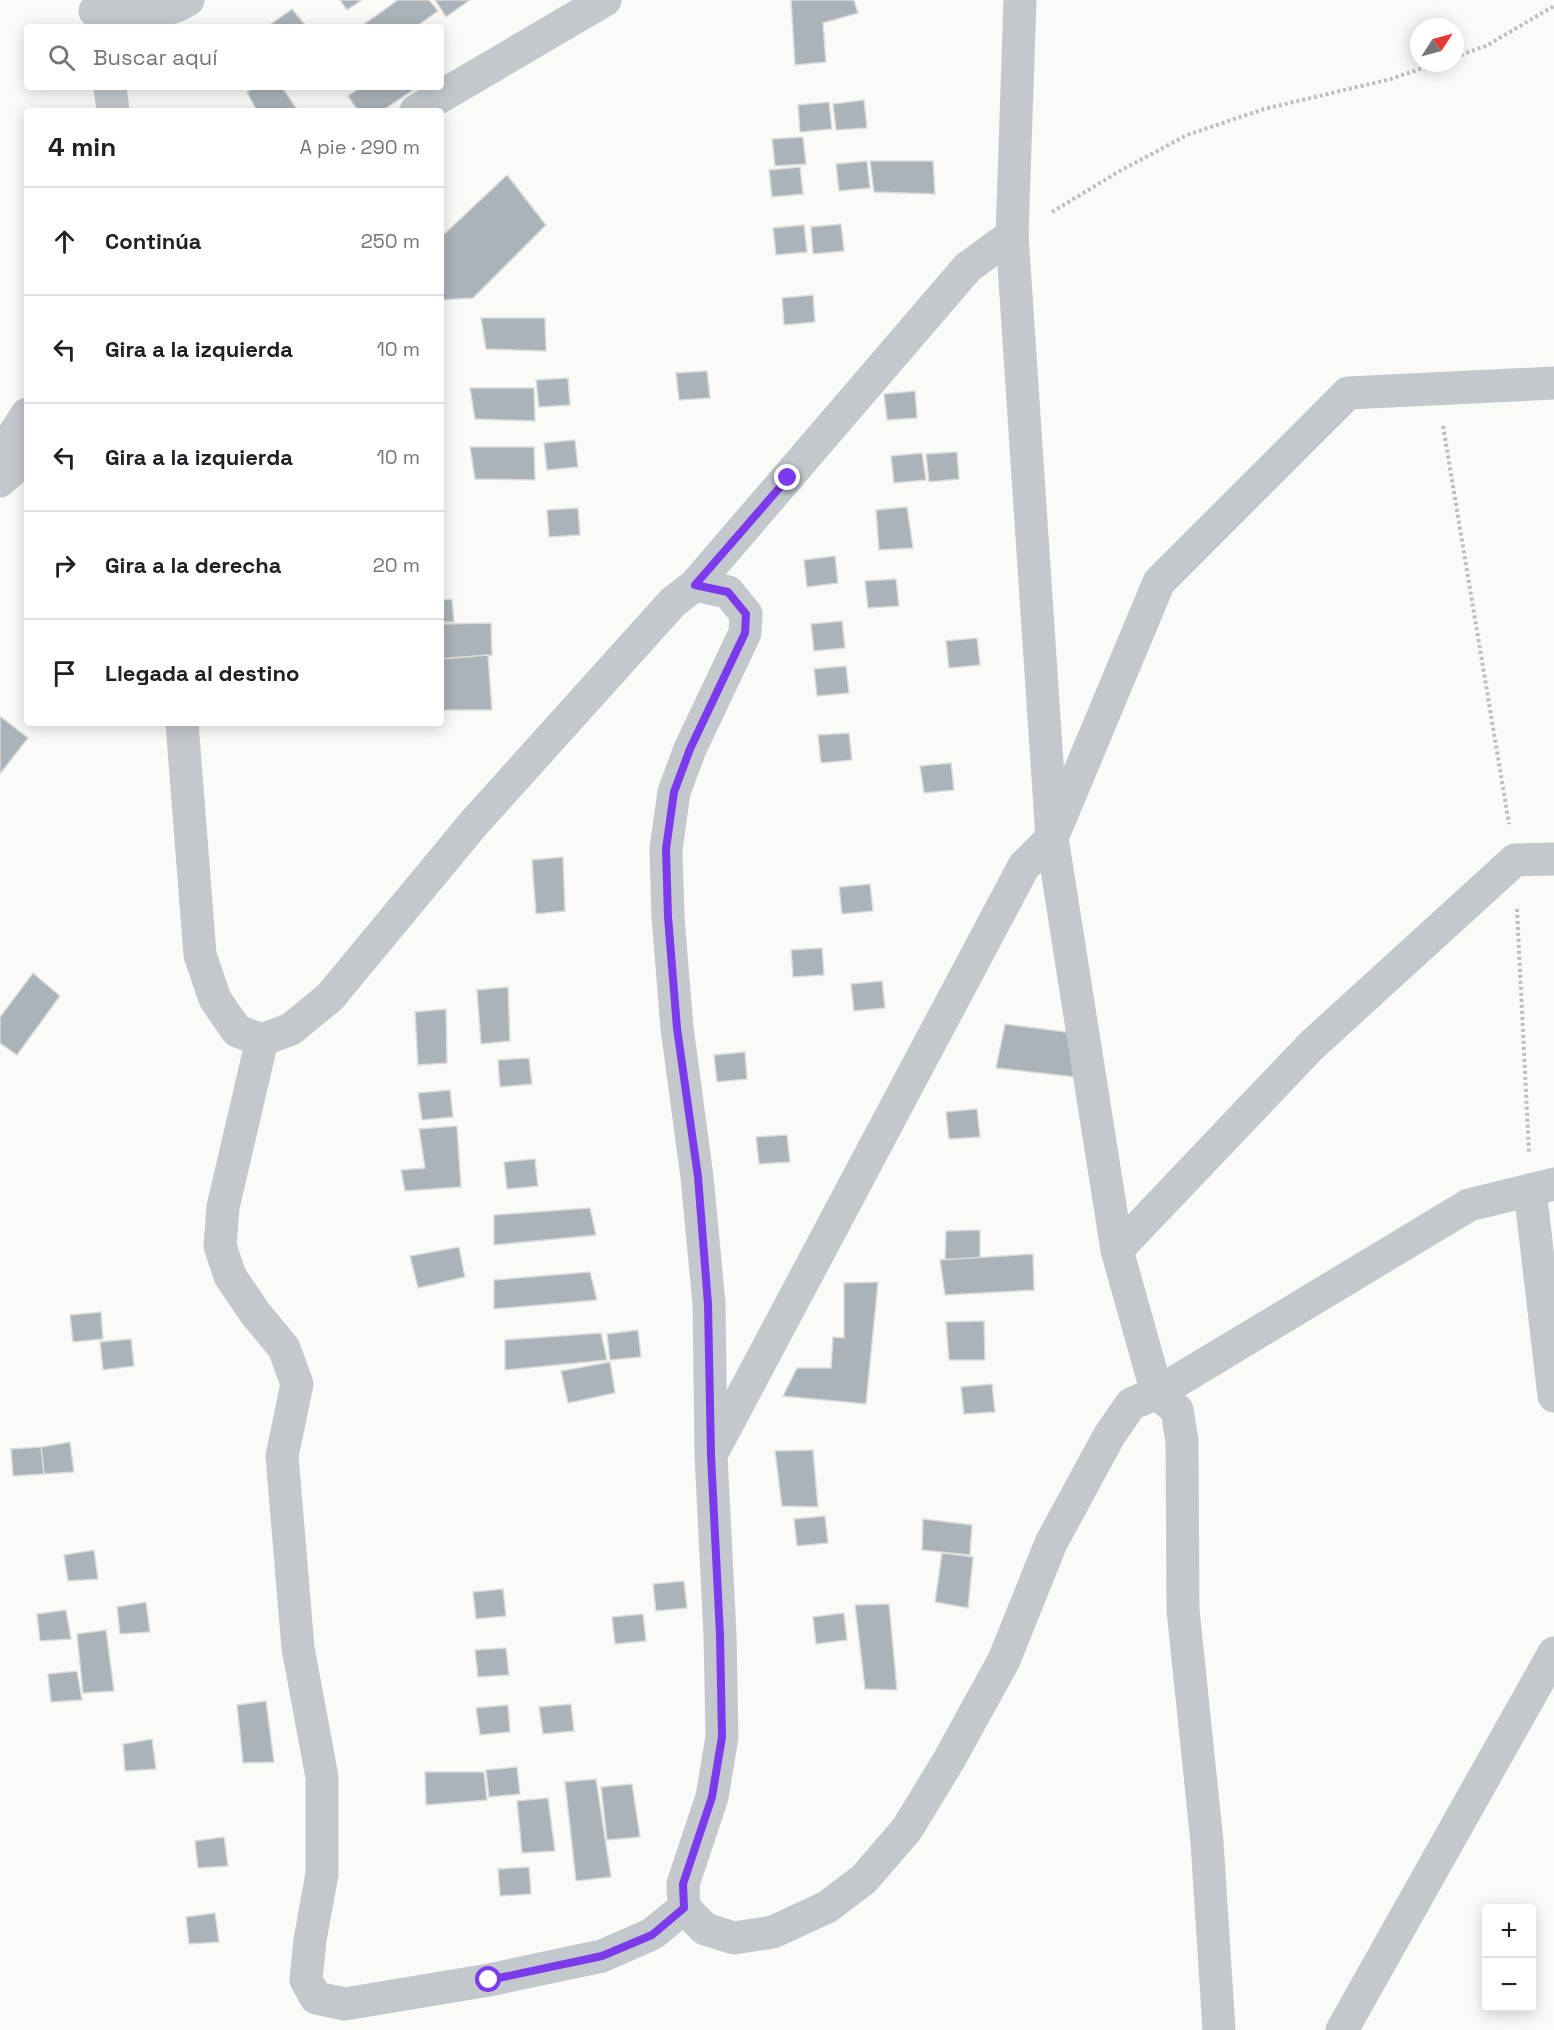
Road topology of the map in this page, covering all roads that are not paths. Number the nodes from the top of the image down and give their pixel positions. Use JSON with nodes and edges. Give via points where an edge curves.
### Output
{"nodes":[{"id":1,"x":188,"y":0,"type":"edge"},
{"id":2,"x":605,"y":0,"type":"edge"},
{"id":3,"x":1020,"y":0,"type":"edge"},
{"id":4,"x":97,"y":13,"type":"edge"},
{"id":5,"x":110,"y":90,"type":"edge"},
{"id":6,"x":113,"y":108,"type":"edge"},
{"id":7,"x":421,"y":108,"type":"edge"},
{"id":8,"x":1012,"y":235,"type":"junction"},
{"id":9,"x":1554,"y":383,"type":"edge"},
{"id":10,"x":24,"y":419,"type":"edge"},
{"id":11,"x":0,"y":456,"type":"edge"},
{"id":12,"x":24,"y":460,"type":"edge"},
{"id":13,"x":0,"y":481,"type":"edge"},
{"id":14,"x":695,"y":585,"type":"junction"},
{"id":15,"x":182,"y":726,"type":"edge"},
{"id":16,"x":1052,"y":838,"type":"junction"},
{"id":17,"x":1554,"y":859,"type":"edge"},
{"id":18,"x":262,"y":1040,"type":"junction"},
{"id":19,"x":1542,"y":1187,"type":"edge"},
{"id":20,"x":1117,"y":1250,"type":"junction"},
{"id":21,"x":1157,"y":1393,"type":"junction"},
{"id":22,"x":1554,"y":1396,"type":"edge"},
{"id":23,"x":711,"y":1455,"type":"junction"},
{"id":24,"x":1554,"y":1653,"type":"edge"},
{"id":25,"x":684,"y":1908,"type":"junction"},
{"id":26,"x":1218,"y":2030,"type":"edge"},
{"id":27,"x":1342,"y":2030,"type":"edge"}],
"edges":[{"from":1,"to":4,"type":"street","via":[[158,13]]},
{"from":2,"to":7,"type":"street"},
{"from":3,"to":8,"type":"street"},
{"from":5,"to":6,"type":"street"},
{"from":8,"to":14,"type":"street","via":[[968,267]]},
{"from":8,"to":16,"type":"street"},
{"from":9,"to":16,"type":"street","via":[[1348,393],[1159,582]]},
{"from":10,"to":11,"type":"street"},
{"from":12,"to":13,"type":"street"},
{"from":14,"to":18,"type":"street","via":[[673,602],[474,823],[330,997],[291,1029]]},
{"from":14,"to":23,"type":"street","via":[[728,592],[746,614],[745,633],[674,792],[666,849],[677,1028],[698,1177],[708,1304]]},
{"from":15,"to":18,"type":"street","via":[[200,955],[215,999],[237,1031]]},
{"from":16,"to":20,"type":"street"},
{"from":16,"to":23,"type":"street","via":[[1024,866]]},
{"from":17,"to":20,"type":"street","via":[[1515,860],[1311,1046]]},
{"from":18,"to":25,"type":"street","via":[[223,1207],[220,1246],[230,1276],[284,1348],[297,1384],[282,1456],[298,1648],[322,1777],[322,1874],[306,1980],[316,1998],[345,2004],[489,1980],[602,1956],[652,1935]]},
{"from":19,"to":21,"type":"street","via":[[1469,1204]]},
{"from":19,"to":22,"type":"street"},
{"from":20,"to":21,"type":"street"},
{"from":21,"to":25,"type":"street","via":[[1131,1404],[1109,1436],[1051,1543],[1004,1659],[949,1760],[907,1829],[864,1879],[827,1907],[773,1932],[734,1938],[705,1929]]},
{"from":21,"to":26,"type":"street","via":[[1177,1410],[1182,1441],[1183,1610],[1207,1842]]},
{"from":23,"to":25,"type":"street","via":[[722,1737],[712,1797],[683,1884]]},
{"from":24,"to":27,"type":"street"}]}
